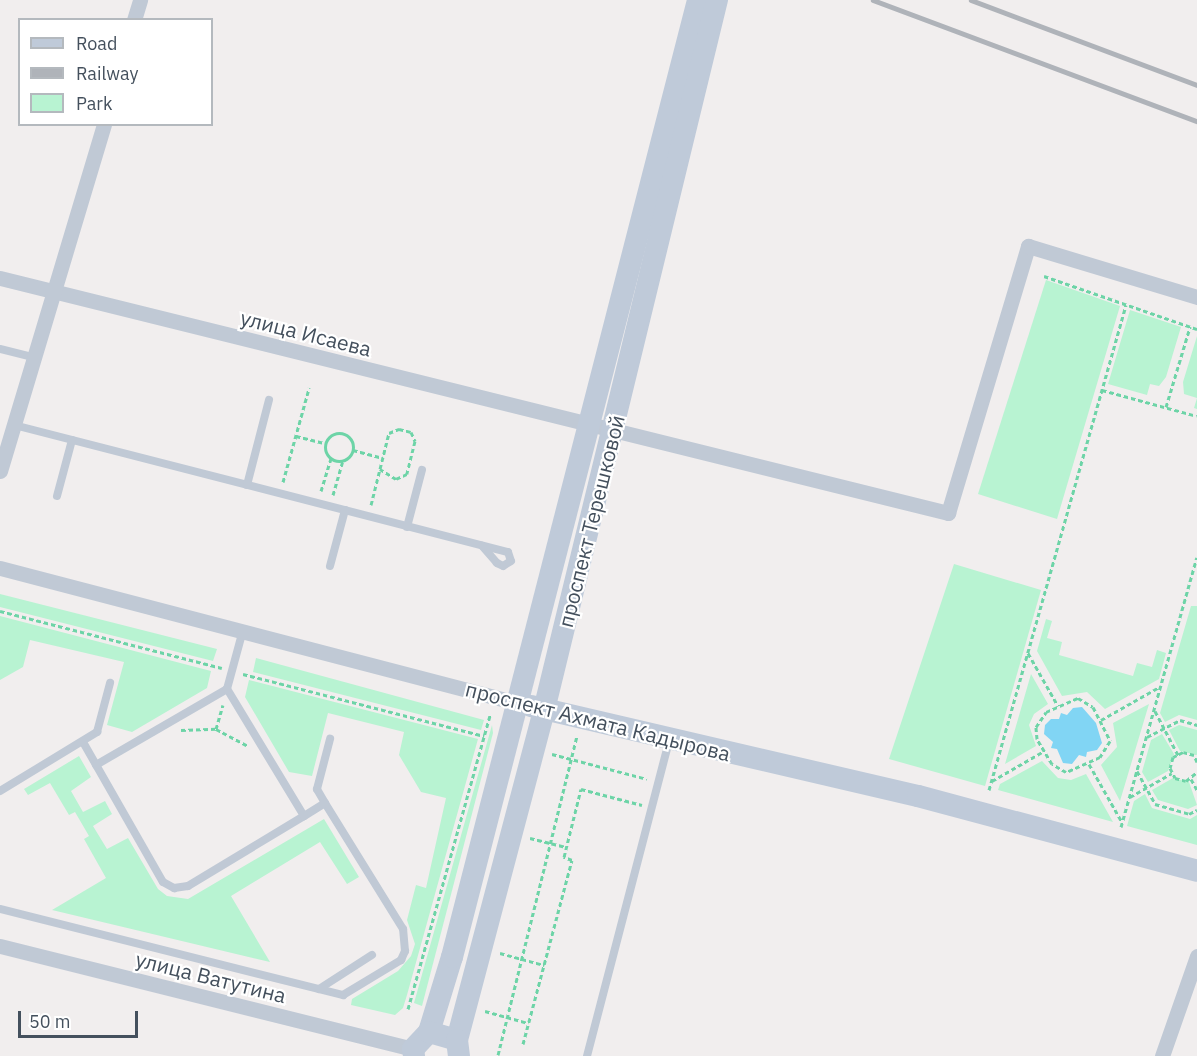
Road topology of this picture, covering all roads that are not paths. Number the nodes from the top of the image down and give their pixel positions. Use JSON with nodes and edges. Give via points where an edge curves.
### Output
{"nodes":[{"id":1,"x":140,"y":0,"type":"edge"},
{"id":2,"x":706,"y":4,"type":"edge"},
{"id":3,"x":136,"y":18,"type":"edge"},
{"id":4,"x":103,"y":126,"type":"edge"},
{"id":5,"x":0,"y":278,"type":"edge"},
{"id":6,"x":55,"y":292,"type":"junction"},
{"id":7,"x":1197,"y":297,"type":"edge"},
{"id":8,"x":0,"y":349,"type":"edge"},
{"id":9,"x":35,"y":358,"type":"junction"},
{"id":10,"x":269,"y":400,"type":"dead end"},
{"id":11,"x":14,"y":425,"type":"junction"},
{"id":12,"x":601,"y":429,"type":"junction"},
{"id":13,"x":72,"y":440,"type":"junction"},
{"id":14,"x":422,"y":470,"type":"dead end"},
{"id":15,"x":0,"y":471,"type":"edge"},
{"id":16,"x":247,"y":485,"type":"junction"},
{"id":17,"x":57,"y":496,"type":"dead end"},
{"id":18,"x":345,"y":510,"type":"junction"},
{"id":19,"x":407,"y":527,"type":"junction"},
{"id":20,"x":482,"y":546,"type":"dead end"},
{"id":21,"x":330,"y":566,"type":"dead end"},
{"id":22,"x":0,"y":568,"type":"edge"},
{"id":23,"x":243,"y":630,"type":"junction"},
{"id":24,"x":110,"y":683,"type":"dead end"},
{"id":25,"x":227,"y":690,"type":"junction"},
{"id":26,"x":530,"y":706,"type":"junction"},
{"id":27,"x":330,"y":739,"type":"dead end"},
{"id":28,"x":670,"y":741,"type":"junction"},
{"id":29,"x":83,"y":742,"type":"junction"},
{"id":30,"x":96,"y":765,"type":"junction"},
{"id":31,"x":0,"y":791,"type":"edge"},
{"id":32,"x":325,"y":803,"type":"junction"},
{"id":33,"x":304,"y":816,"type":"junction"},
{"id":34,"x":1197,"y":871,"type":"edge"},
{"id":35,"x":0,"y":908,"type":"edge"},
{"id":36,"x":0,"y":946,"type":"edge"},
{"id":37,"x":372,"y":955,"type":"dead end"},
{"id":38,"x":1197,"y":956,"type":"edge"},
{"id":39,"x":319,"y":989,"type":"junction"},
{"id":40,"x":429,"y":1032,"type":"junction"},
{"id":41,"x":458,"y":1048,"type":"edge"},
{"id":42,"x":413,"y":1052,"type":"edge"},
{"id":43,"x":587,"y":1056,"type":"edge"},
{"id":44,"x":1162,"y":1056,"type":"edge"}],
"edges":[{"from":1,"to":3,"type":"street"},
{"from":2,"to":12,"type":"main road","name":"проспект Терешковой"},
{"from":4,"to":6,"type":"street"},
{"from":5,"to":6,"type":"street","name":"улица Исаева"},
{"from":6,"to":9,"type":"street"},
{"from":6,"to":12,"type":"street","name":"улица Исаева"},
{"from":7,"to":12,"type":"street","name":"улица Исаева","via":[[1028,246],[948,513]]},
{"from":8,"to":9,"type":"lane"},
{"from":9,"to":11,"type":"street"},
{"from":10,"to":16,"type":"lane"},
{"from":11,"to":13,"type":"lane"},
{"from":11,"to":15,"type":"street"},
{"from":12,"to":26,"type":"main road","name":"проспект Терешковой"},
{"from":13,"to":16,"type":"lane"},
{"from":13,"to":17,"type":"lane"},
{"from":14,"to":19,"type":"lane"},
{"from":16,"to":18,"type":"lane"},
{"from":18,"to":19,"type":"lane"},
{"from":18,"to":21,"type":"lane"},
{"from":19,"to":20,"type":"lane"},
{"from":22,"to":23,"type":"street","name":"проспект Ахмата Кадырова"},
{"from":23,"to":25,"type":"lane"},
{"from":23,"to":26,"type":"street","name":"проспект Ахмата Кадырова"},
{"from":24,"to":29,"type":"lane","via":[[97,732]]},
{"from":25,"to":30,"type":"lane"},
{"from":25,"to":33,"type":"lane"},
{"from":26,"to":28,"type":"main road","name":"проспект Ахмата Кадырова"},
{"from":26,"to":40,"type":"main road","name":"проспект Терешковой"},
{"from":26,"to":41,"type":"main road","name":"проспект Терешковой"},
{"from":27,"to":32,"type":"lane","via":[[317,789]]},
{"from":28,"to":34,"type":"main road","name":"проспект Ахмата Кадырова","via":[[918,796]]},
{"from":28,"to":43,"type":"lane"},
{"from":29,"to":30,"type":"lane"},
{"from":29,"to":31,"type":"lane"},
{"from":30,"to":33,"type":"lane","via":[[163,882],[174,888],[188,886]]},
{"from":32,"to":33,"type":"lane"},
{"from":32,"to":39,"type":"lane","via":[[403,929],[405,951],[394,965],[343,995]]},
{"from":35,"to":39,"type":"lane"},
{"from":36,"to":42,"type":"street","name":"улица Ватутина"},
{"from":37,"to":39,"type":"lane"},
{"from":38,"to":44,"type":"street"},
{"from":40,"to":41,"type":"main road"},
{"from":40,"to":42,"type":"main road"}]}
